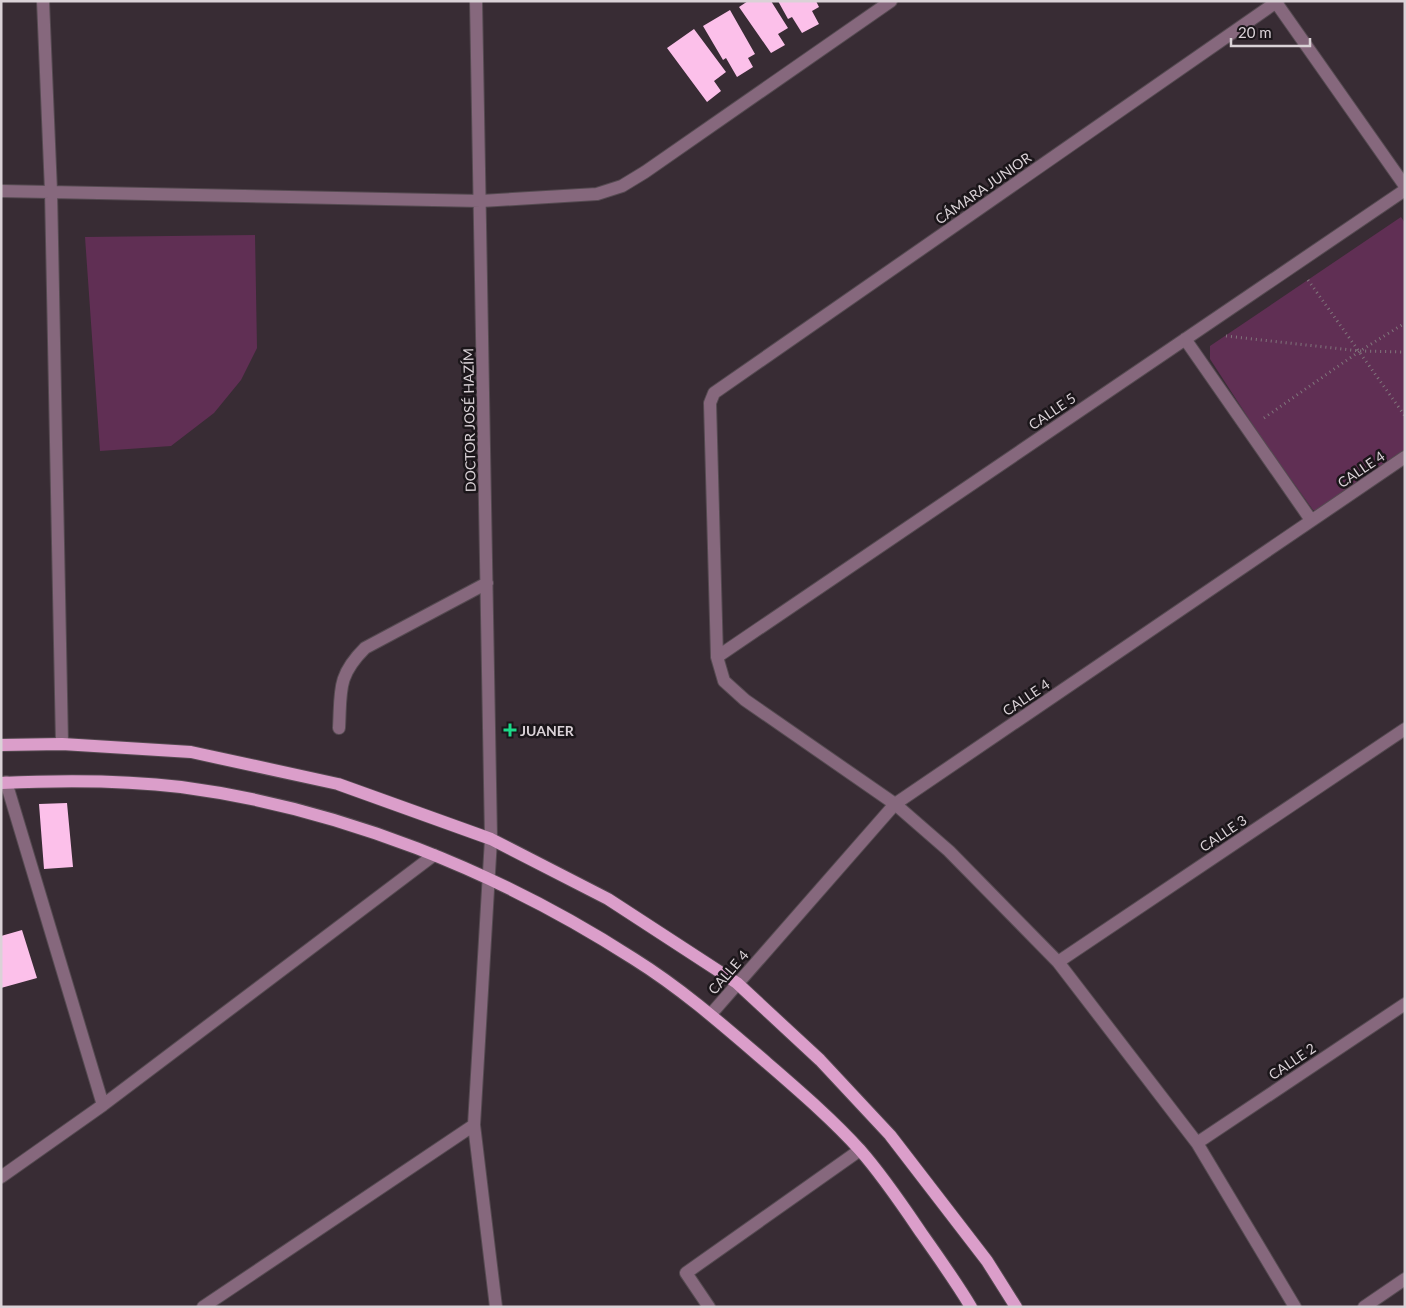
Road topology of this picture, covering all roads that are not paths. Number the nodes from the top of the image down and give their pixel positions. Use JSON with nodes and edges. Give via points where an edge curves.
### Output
{"nodes":[{"id":1,"x":43,"y":1,"type":"edge"},
{"id":2,"x":476,"y":1,"type":"edge"},
{"id":3,"x":891,"y":1,"type":"edge"},
{"id":4,"x":1276,"y":2,"type":"edge"},
{"id":5,"x":1405,"y":188,"type":"edge"},
{"id":6,"x":51,"y":190,"type":"junction"},
{"id":7,"x":1,"y":191,"type":"edge"},
{"id":8,"x":481,"y":201,"type":"junction"},
{"id":9,"x":1189,"y":336,"type":"junction"},
{"id":10,"x":1405,"y":457,"type":"edge"},
{"id":11,"x":1311,"y":520,"type":"junction"},
{"id":12,"x":487,"y":583,"type":"junction"},
{"id":13,"x":717,"y":657,"type":"junction"},
{"id":14,"x":339,"y":728,"type":"dead end"},
{"id":15,"x":1405,"y":729,"type":"edge"},
{"id":16,"x":62,"y":744,"type":"junction"},
{"id":17,"x":1,"y":745,"type":"edge"},
{"id":18,"x":4,"y":782,"type":"edge"},
{"id":19,"x":895,"y":804,"type":"junction"},
{"id":20,"x":491,"y":839,"type":"junction"},
{"id":21,"x":434,"y":855,"type":"junction"},
{"id":22,"x":488,"y":878,"type":"junction"},
{"id":23,"x":1058,"y":962,"type":"junction"},
{"id":24,"x":737,"y":983,"type":"junction"},
{"id":25,"x":1405,"y":1004,"type":"edge"},
{"id":26,"x":711,"y":1014,"type":"junction"},
{"id":27,"x":103,"y":1105,"type":"junction"},
{"id":28,"x":474,"y":1125,"type":"junction"},
{"id":29,"x":1197,"y":1142,"type":"junction"},
{"id":30,"x":860,"y":1150,"type":"junction"},
{"id":31,"x":1,"y":1177,"type":"edge"},
{"id":32,"x":1405,"y":1279,"type":"edge"},
{"id":33,"x":202,"y":1307,"type":"edge"},
{"id":34,"x":496,"y":1307,"type":"edge"},
{"id":35,"x":709,"y":1307,"type":"edge"},
{"id":36,"x":971,"y":1307,"type":"edge"},
{"id":37,"x":1016,"y":1307,"type":"edge"},
{"id":38,"x":1295,"y":1307,"type":"edge"},
{"id":39,"x":1364,"y":1307,"type":"edge"}],
"edges":[{"from":1,"to":6,"type":"street"},
{"from":2,"to":8,"type":"street","name":"DOCTOR JOSÉ HAZÍM"},
{"from":3,"to":8,"type":"street","via":[[622,186],[597,194]]},
{"from":4,"to":5,"type":"street"},
{"from":4,"to":13,"type":"street","name":"CÁMARA JUNIOR","via":[[714,393],[710,403]]},
{"from":5,"to":9,"type":"street","name":"CALLE 5"},
{"from":6,"to":7,"type":"street"},
{"from":6,"to":8,"type":"street"},
{"from":6,"to":16,"type":"street"},
{"from":8,"to":12,"type":"street","name":"DOCTOR JOSÉ HAZÍM"},
{"from":9,"to":11,"type":"street","via":[[1247,430]]},
{"from":9,"to":13,"type":"street","name":"CALLE 5"},
{"from":10,"to":11,"type":"street","name":"CALLE 4"},
{"from":11,"to":19,"type":"street","name":"CALLE 4"},
{"from":12,"to":14,"type":"street","via":[[365,648],[349,664],[341,685]]},
{"from":12,"to":20,"type":"street","name":"DOCTOR JOSÉ HAZÍM"},
{"from":13,"to":19,"type":"street","via":[[724,681],[745,700]]},
{"from":15,"to":23,"type":"street","name":"CALLE 3"},
{"from":16,"to":17,"type":"main road"},
{"from":16,"to":20,"type":"main road","via":[[191,752],[299,775],[338,784]]},
{"from":18,"to":21,"type":"main road","via":[[87,781],[181,787],[258,801],[354,826]]},
{"from":18,"to":27,"type":"street"},
{"from":19,"to":23,"type":"street","via":[[949,851]]},
{"from":19,"to":24,"type":"street","name":"CALLE 4"},
{"from":20,"to":22,"type":"street","name":"DOCTOR JOSÉ HAZÍM"},
{"from":20,"to":24,"type":"main road","via":[[608,900]]},
{"from":21,"to":22,"type":"main road"},
{"from":21,"to":27,"type":"street"},
{"from":22,"to":26,"type":"main road","via":[[635,959]]},
{"from":22,"to":28,"type":"street","name":"DOCTOR JOSÉ HAZÍM"},
{"from":23,"to":29,"type":"street"},
{"from":24,"to":26,"type":"street","name":"CALLE 4"},
{"from":24,"to":37,"type":"main road","via":[[820,1060],[890,1136],[987,1261]]},
{"from":25,"to":29,"type":"street","name":"CALLE 2"},
{"from":26,"to":30,"type":"main road","via":[[794,1086]]},
{"from":27,"to":31,"type":"street"},
{"from":28,"to":33,"type":"street"},
{"from":28,"to":34,"type":"street","name":"DOCTOR JOSÉ HAZÍM"},
{"from":29,"to":38,"type":"street"},
{"from":30,"to":35,"type":"street","via":[[686,1273]]},
{"from":30,"to":36,"type":"main road"},
{"from":32,"to":39,"type":"street"}]}
